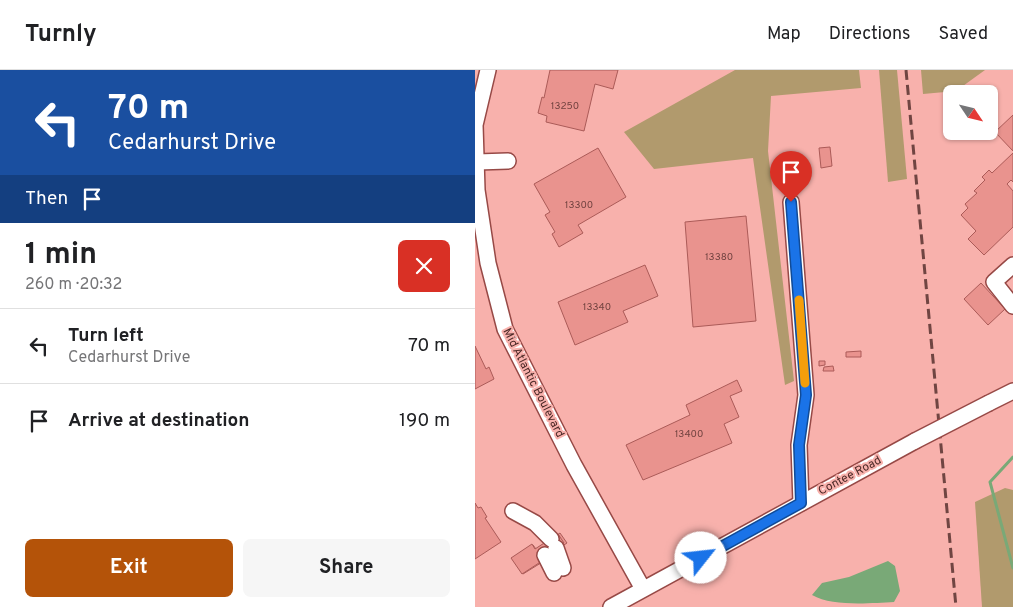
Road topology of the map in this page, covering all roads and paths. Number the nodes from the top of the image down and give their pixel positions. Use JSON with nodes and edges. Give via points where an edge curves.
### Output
{"nodes":[{"id":1,"x":489,"y":70,"type":"edge"},
{"id":2,"x":508,"y":161,"type":"dead end"},
{"id":3,"x":477,"y":162,"type":"junction"},
{"id":4,"x":791,"y":202,"type":"dead end"},
{"id":5,"x":1013,"y":265,"type":"edge"},
{"id":6,"x":1013,"y":306,"type":"edge"},
{"id":7,"x":1013,"y":391,"type":"edge"},
{"id":8,"x":801,"y":503,"type":"junction"},
{"id":9,"x":513,"y":511,"type":"dead end"},
{"id":10,"x":551,"y":545,"type":"junction"},
{"id":11,"x":643,"y":590,"type":"junction"},
{"id":12,"x":611,"y":607,"type":"edge"}],
"edges":[{"from":1,"to":3,"type":"street","name":"Mid Atlantic Boulevard","via":[[475,125]]},
{"from":2,"to":3,"type":"street"},
{"from":3,"to":11,"type":"street","name":"Mid Atlantic Boulevard","via":[[477,190],[488,262],[505,329]]},
{"from":4,"to":8,"type":"street","via":[[806,395],[799,445]]},
{"from":5,"to":6,"type":"street","via":[[994,282]]},
{"from":7,"to":8,"type":"street","name":"Contee Road","bridge":true},
{"from":8,"to":11,"type":"street","name":"Contee Road"},
{"from":9,"to":10,"type":"street","via":[[535,523]]},
{"from":10,"to":10,"type":"street","via":[[562,569]]},
{"from":11,"to":12,"type":"street","name":"Contee Road"}]}
